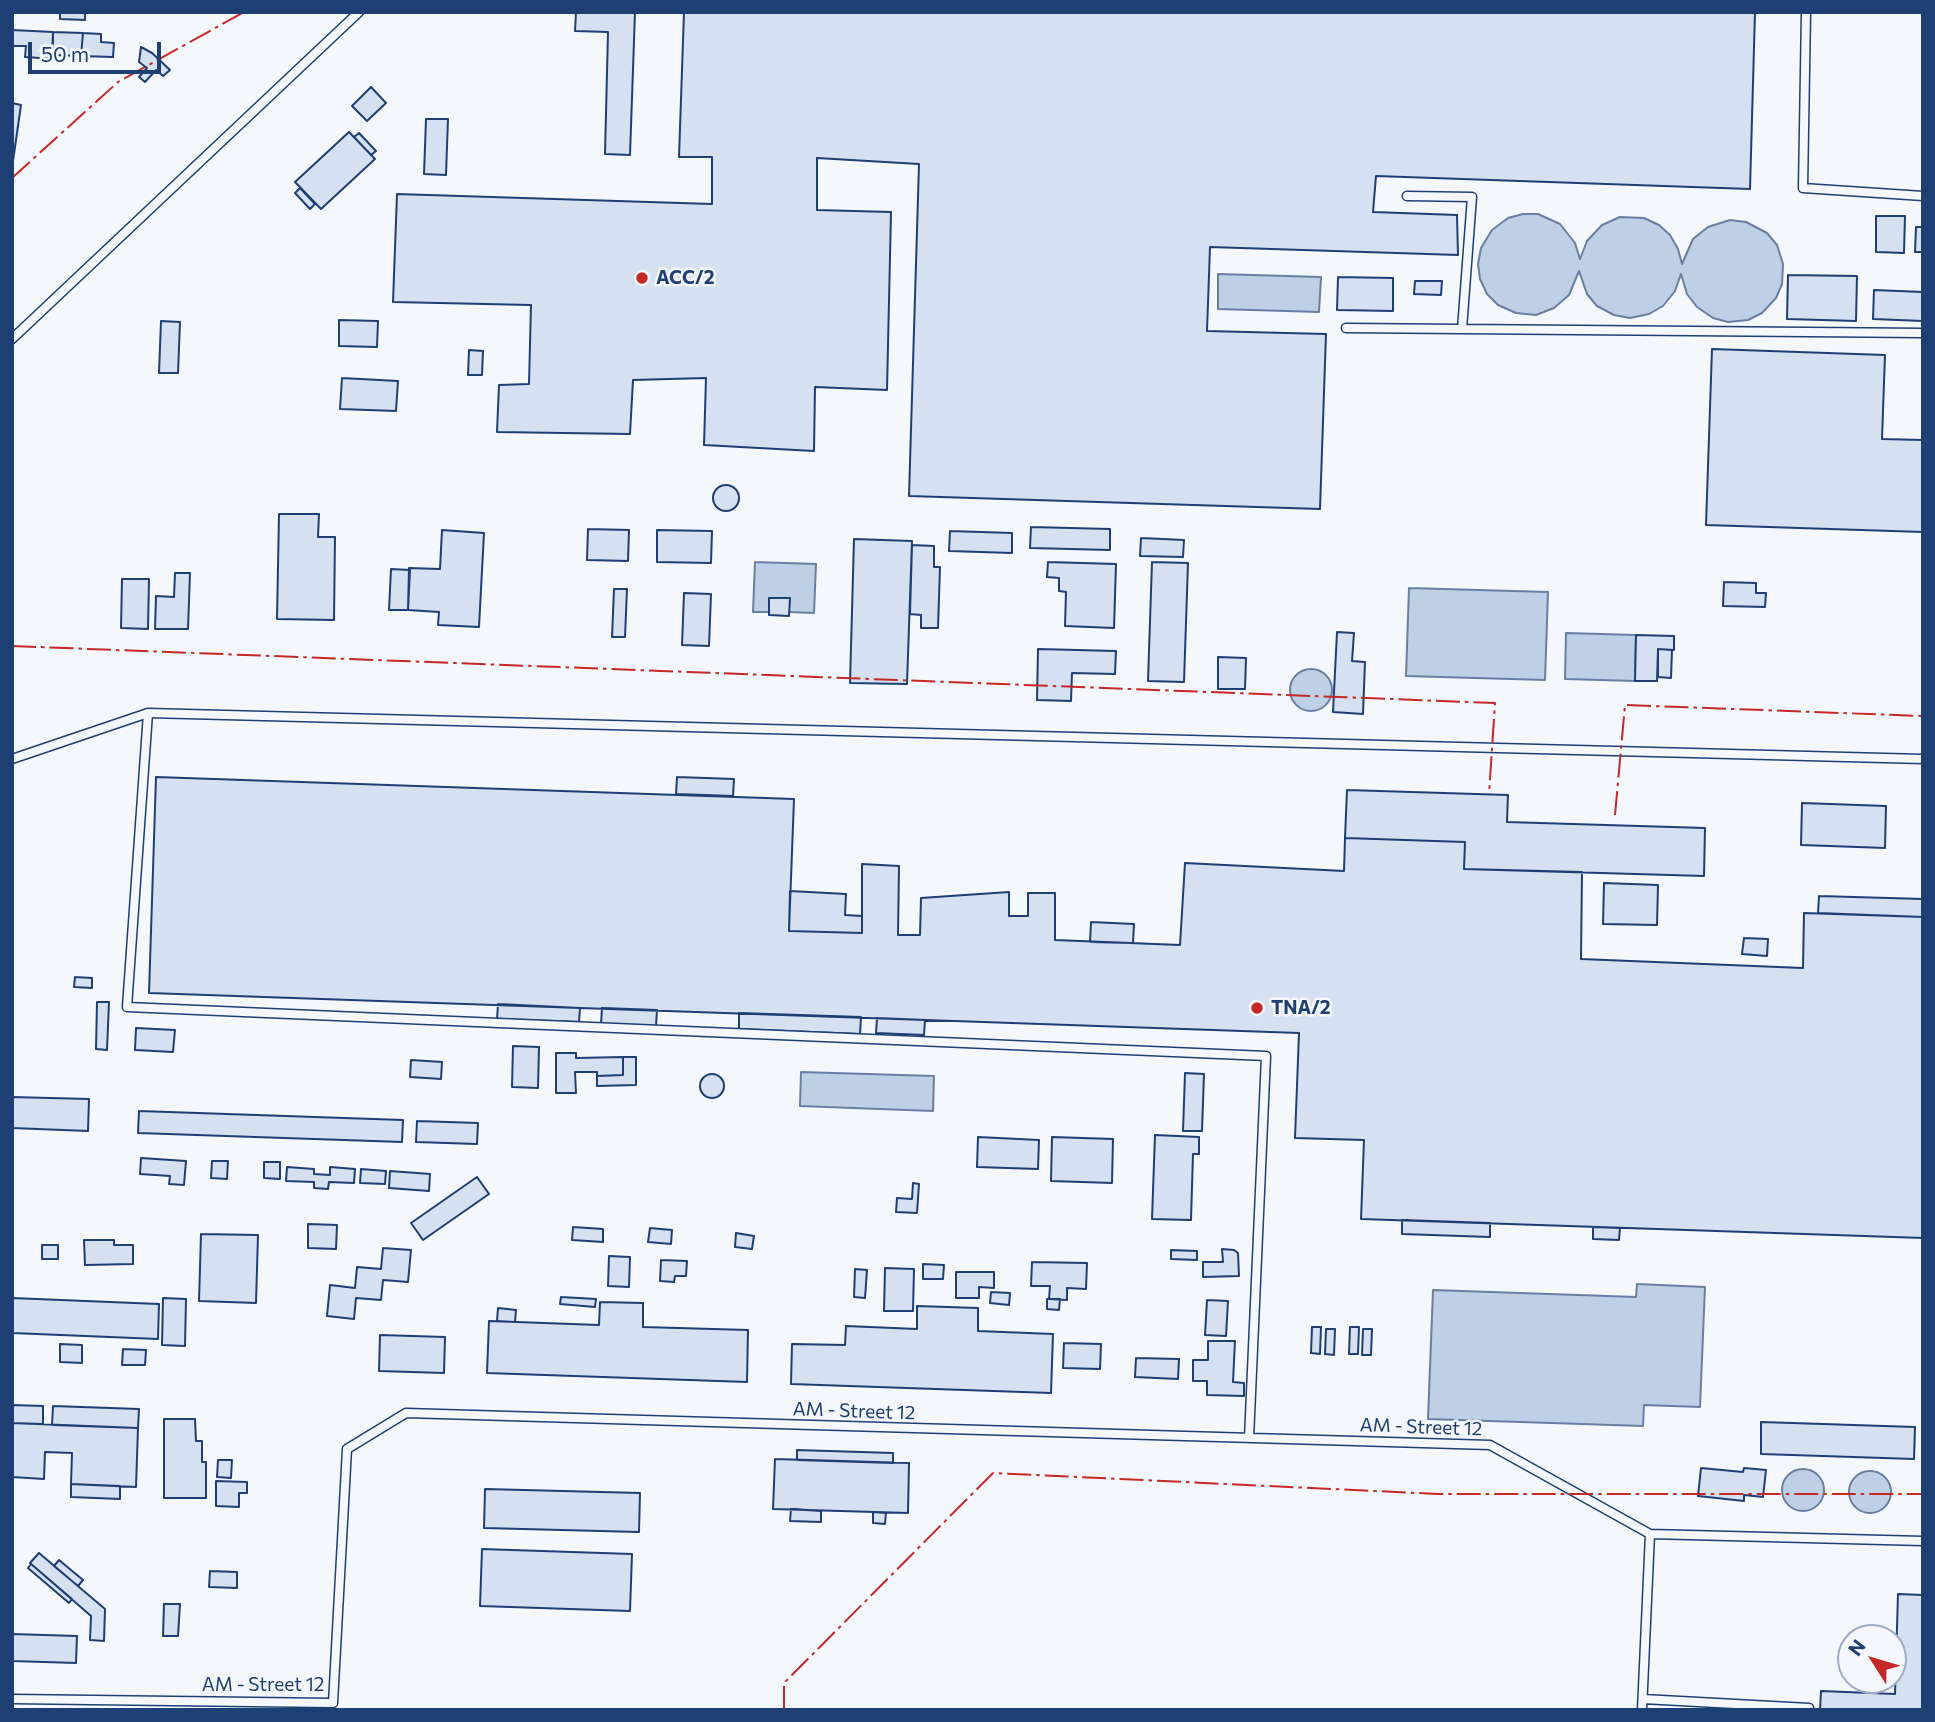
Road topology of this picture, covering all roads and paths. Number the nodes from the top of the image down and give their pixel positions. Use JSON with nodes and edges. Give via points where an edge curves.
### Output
{"nodes":[{"id":1,"x":359,"y":12,"type":"edge"},
{"id":2,"x":1806,"y":12,"type":"edge"},
{"id":3,"x":1923,"y":195,"type":"edge"},
{"id":4,"x":1407,"y":196,"type":"dead end"},
{"id":5,"x":1346,"y":328,"type":"dead end"},
{"id":6,"x":1462,"y":329,"type":"junction"},
{"id":7,"x":1923,"y":332,"type":"edge"},
{"id":8,"x":12,"y":339,"type":"edge"},
{"id":9,"x":148,"y":713,"type":"junction"},
{"id":10,"x":1923,"y":758,"type":"edge"},
{"id":11,"x":12,"y":760,"type":"edge"},
{"id":12,"x":1249,"y":1438,"type":"junction"},
{"id":13,"x":1650,"y":1534,"type":"junction"},
{"id":14,"x":1923,"y":1541,"type":"edge"},
{"id":15,"x":12,"y":1699,"type":"edge"},
{"id":16,"x":1643,"y":1699,"type":"junction"},
{"id":17,"x":1809,"y":1708,"type":"dead end"},
{"id":18,"x":1643,"y":1710,"type":"edge"}],
"edges":[{"from":1,"to":8,"type":"lane"},
{"from":2,"to":3,"type":"lane","via":[[1803,188]]},
{"from":4,"to":6,"type":"lane","via":[[1472,197]]},
{"from":5,"to":6,"type":"lane"},
{"from":6,"to":7,"type":"lane"},
{"from":9,"to":10,"type":"lane"},
{"from":9,"to":11,"type":"lane"},
{"from":9,"to":12,"type":"lane","via":[[127,1007],[1266,1056]]},
{"from":12,"to":13,"type":"lane","name":"AM - Street 12","via":[[1490,1445]]},
{"from":12,"to":15,"type":"lane","name":"AM - Street 12","via":[[406,1413],[347,1450],[333,1703]]},
{"from":13,"to":14,"type":"lane","name":"AM - Street 12"},
{"from":13,"to":16,"type":"lane"},
{"from":16,"to":17,"type":"lane"},
{"from":16,"to":18,"type":"lane"}]}
